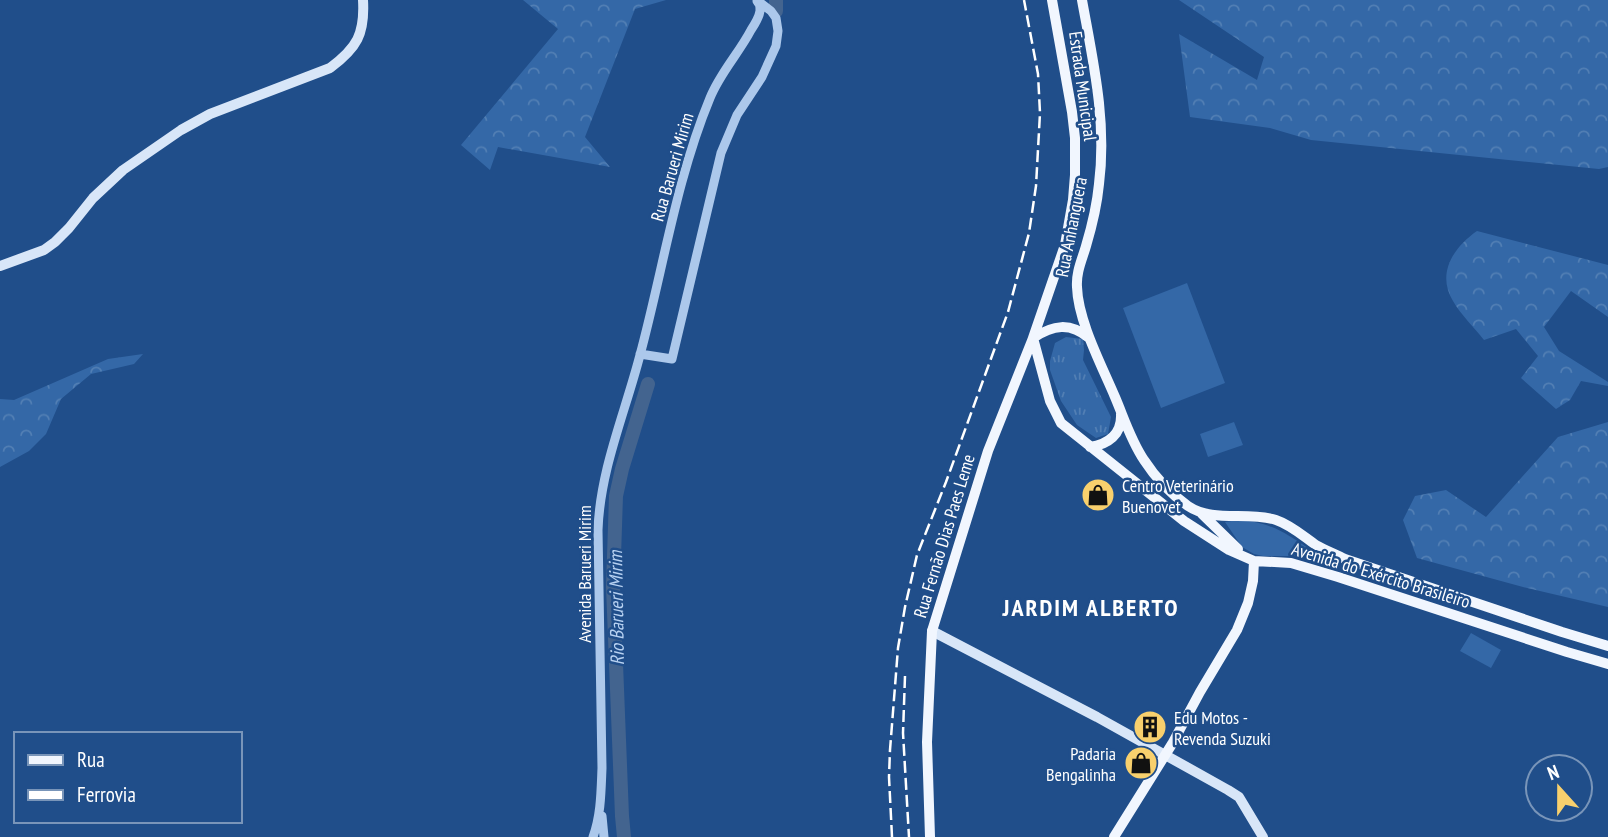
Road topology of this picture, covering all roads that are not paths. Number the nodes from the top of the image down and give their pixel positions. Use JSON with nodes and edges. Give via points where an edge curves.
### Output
{"nodes":[{"id":1,"x":363,"y":0,"type":"edge"},
{"id":2,"x":756,"y":0,"type":"edge"},
{"id":3,"x":1052,"y":0,"type":"edge"},
{"id":4,"x":1082,"y":0,"type":"edge"},
{"id":5,"x":0,"y":267,"type":"edge"},
{"id":6,"x":1033,"y":338,"type":"junction"},
{"id":7,"x":1090,"y":338,"type":"junction"},
{"id":8,"x":640,"y":354,"type":"junction"},
{"id":9,"x":1121,"y":411,"type":"junction"},
{"id":10,"x":1090,"y":447,"type":"junction"},
{"id":11,"x":1200,"y":513,"type":"junction"},
{"id":12,"x":1254,"y":561,"type":"junction"},
{"id":13,"x":932,"y":631,"type":"junction"},
{"id":14,"x":1608,"y":646,"type":"edge"},
{"id":15,"x":1608,"y":664,"type":"edge"},
{"id":16,"x":1164,"y":755,"type":"junction"},
{"id":17,"x":601,"y":800,"type":"junction"},
{"id":18,"x":593,"y":837,"type":"edge"},
{"id":19,"x":604,"y":837,"type":"edge"},
{"id":20,"x":930,"y":837,"type":"edge"},
{"id":21,"x":1114,"y":837,"type":"edge"},
{"id":22,"x":1263,"y":837,"type":"edge"}],
"edges":[{"from":1,"to":5,"type":"main road","via":[[362,32],[345,57],[330,68],[210,114],[181,130],[123,170],[55,242]]},
{"from":2,"to":8,"type":"street","name":"Rua Barueri Mirim","via":[[759,17],[722,75],[702,118]]},
{"from":2,"to":8,"type":"street","via":[[776,18],[776,46],[721,153],[672,359]]},
{"from":3,"to":6,"type":"main road","name":"Estrada Municipal","via":[[1072,112],[1075,175],[1065,245]]},
{"from":4,"to":7,"type":"main road","name":"Rua Anhanguera","via":[[1101,122],[1097,202],[1077,278],[1081,313]]},
{"from":6,"to":7,"type":"main road","via":[[1064,327]]},
{"from":6,"to":10,"type":"main road","via":[[1057,416]]},
{"from":6,"to":13,"type":"main road","name":"Rua Fernão Dias Paes Leme","via":[[988,451]]},
{"from":7,"to":9,"type":"main road","name":"Rua Anhanguera"},
{"from":8,"to":17,"type":"street","name":"Avenida Barueri Mirim","via":[[599,513]]},
{"from":9,"to":10,"type":"main road","via":[[1122,422],[1112,439]]},
{"from":9,"to":11,"type":"main road","via":[[1149,468]]},
{"from":10,"to":12,"type":"main road","name":"Avenida do Exército Brasileiro","via":[[1184,521]]},
{"from":11,"to":12,"type":"main road"},
{"from":11,"to":14,"type":"main road","name":"Avenida do Exército Brasileiro","via":[[1274,519],[1352,562]]},
{"from":12,"to":15,"type":"main road","name":"Avenida do Exército Brasileiro","via":[[1284,562],[1326,573]]},
{"from":12,"to":16,"type":"main road","via":[[1248,603],[1237,630]]},
{"from":13,"to":16,"type":"main road"},
{"from":13,"to":20,"type":"main road","name":"Rua Fernão Dias Paes Leme","via":[[927,742]]},
{"from":16,"to":21,"type":"main road"},
{"from":16,"to":22,"type":"main road","via":[[1239,797]]},
{"from":17,"to":18,"type":"street","name":"Avenida Barueri Mirim"},
{"from":17,"to":19,"type":"street","name":"Avenida Barueri Mirim"}]}
